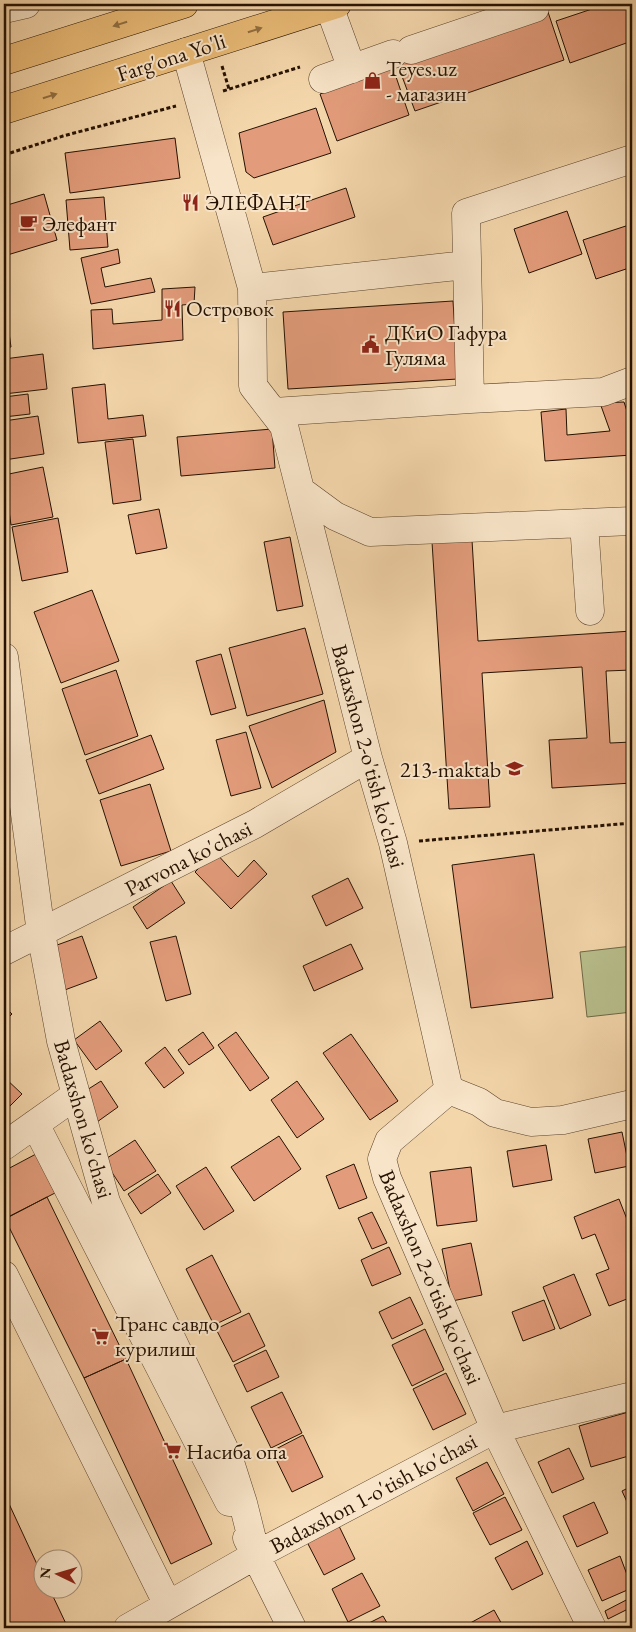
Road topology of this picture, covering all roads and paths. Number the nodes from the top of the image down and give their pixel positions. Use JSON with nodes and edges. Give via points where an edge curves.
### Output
{"nodes":[{"id":1,"x":26,"y":4,"type":"edge"},
{"id":2,"x":184,"y":4,"type":"edge"},
{"id":3,"x":534,"y":4,"type":"edge"},
{"id":4,"x":333,"y":5,"type":"edge"},
{"id":5,"x":4,"y":10,"type":"edge"},
{"id":6,"x":186,"y":52,"type":"junction"},
{"id":7,"x":4,"y":61,"type":"edge"},
{"id":8,"x":223,"y":68,"type":"dead end"},
{"id":9,"x":352,"y":69,"type":"junction"},
{"id":10,"x":312,"y":73,"type":"joint"},
{"id":11,"x":229,"y":89,"type":"junction"},
{"id":12,"x":199,"y":100,"type":"junction"},
{"id":13,"x":4,"y":110,"type":"edge"},
{"id":14,"x":4,"y":154,"type":"edge"},
{"id":15,"x":632,"y":159,"type":"edge"},
{"id":16,"x":466,"y":265,"type":"junction"},
{"id":17,"x":252,"y":288,"type":"junction"},
{"id":18,"x":632,"y":381,"type":"edge"},
{"id":19,"x":470,"y":399,"type":"junction"},
{"id":20,"x":274,"y":412,"type":"junction"},
{"id":21,"x":300,"y":491,"type":"junction"},
{"id":22,"x":632,"y":521,"type":"edge"},
{"id":23,"x":584,"y":523,"type":"junction"},
{"id":24,"x":590,"y":611,"type":"dead end"},
{"id":25,"x":4,"y":657,"type":"edge"},
{"id":26,"x":368,"y":758,"type":"junction"},
{"id":27,"x":632,"y":823,"type":"edge"},
{"id":28,"x":393,"y":843,"type":"junction"},
{"id":29,"x":42,"y":933,"type":"junction"},
{"id":30,"x":4,"y":951,"type":"edge"},
{"id":31,"x":449,"y":1090,"type":"junction"},
{"id":32,"x":76,"y":1095,"type":"junction"},
{"id":33,"x":632,"y":1104,"type":"edge"},
{"id":34,"x":35,"y":1124,"type":"junction"},
{"id":35,"x":4,"y":1146,"type":"edge"},
{"id":36,"x":4,"y":1275,"type":"edge"},
{"id":37,"x":632,"y":1396,"type":"edge"},
{"id":38,"x":496,"y":1429,"type":"junction"},
{"id":39,"x":256,"y":1555,"type":"junction"},
{"id":40,"x":168,"y":1605,"type":"junction"},
{"id":41,"x":128,"y":1628,"type":"edge"},
{"id":42,"x":292,"y":1628,"type":"edge"},
{"id":43,"x":592,"y":1628,"type":"edge"}],
"edges":[{"from":1,"to":5,"type":"street"},
{"from":2,"to":7,"type":"main road","name":"Farg'ona Yo'li","one_way":true},
{"from":3,"to":9,"type":"street","via":[[535,8]]},
{"from":6,"to":4,"type":"main road","name":"Farg'ona Yo'li","one_way":true},
{"from":4,"to":9,"type":"street"},
{"from":6,"to":12,"type":"street","name":"Badaxshon 2-o'tish ko'chasi"},
{"from":13,"to":6,"type":"main road","name":"Farg'ona Yo'li","one_way":true},
{"from":8,"to":11,"type":"path"},
{"from":9,"to":10,"type":"street"},
{"from":10,"to":11,"type":"path"},
{"from":11,"to":12,"type":"path"},
{"from":12,"to":14,"type":"path"},
{"from":12,"to":17,"type":"street","name":"Badaxshon 2-o'tish ko'chasi"},
{"from":15,"to":16,"type":"street","via":[[466,213]]},
{"from":16,"to":17,"type":"street"},
{"from":16,"to":19,"type":"street"},
{"from":17,"to":20,"type":"street","name":"Badaxshon 2-o'tish ko'chasi","via":[[253,386]]},
{"from":18,"to":19,"type":"street","via":[[603,392]]},
{"from":19,"to":20,"type":"street"},
{"from":20,"to":21,"type":"street","name":"Badaxshon 2-o'tish ko'chasi","via":[[284,426]]},
{"from":21,"to":23,"type":"street","via":[[335,516],[370,532]]},
{"from":21,"to":26,"type":"street","name":"Badaxshon 2-o'tish ko'chasi"},
{"from":22,"to":23,"type":"street"},
{"from":23,"to":24,"type":"street"},
{"from":25,"to":29,"type":"street","name":"Badaxshon ko'chasi"},
{"from":26,"to":28,"type":"street","name":"Badaxshon 2-o'tish ko'chasi"},
{"from":26,"to":29,"type":"street","name":"Parvona ko'chasi","via":[[255,824]]},
{"from":27,"to":28,"type":"path"},
{"from":28,"to":31,"type":"street","name":"Badaxshon 2-o'tish ko'chasi"},
{"from":29,"to":30,"type":"street","name":"Parvona ko'chasi"},
{"from":29,"to":32,"type":"street","name":"Badaxshon ko'chasi","via":[[61,1041]]},
{"from":31,"to":33,"type":"street","via":[[479,1102],[495,1113],[531,1122],[563,1120]]},
{"from":31,"to":38,"type":"street","name":"Badaxshon 2-o'tish ko'chasi","via":[[390,1141],[382,1159]]},
{"from":32,"to":34,"type":"street"},
{"from":32,"to":39,"type":"street","name":"Badaxshon ko'chasi","via":[[106,1202],[229,1459],[244,1503]]},
{"from":34,"to":35,"type":"street"},
{"from":34,"to":39,"type":"street"},
{"from":36,"to":40,"type":"street"},
{"from":37,"to":38,"type":"street","name":"Badaxshon 1-o'tish ko'chasi"},
{"from":38,"to":39,"type":"street","name":"Badaxshon 1-o'tish ko'chasi"},
{"from":38,"to":43,"type":"street","name":"Badaxshon 2-o'tish ko'chasi"},
{"from":39,"to":40,"type":"street","name":"Badaxshon 1-o'tish ko'chasi"},
{"from":39,"to":42,"type":"street"},
{"from":40,"to":41,"type":"street","name":"Badaxshon 1-o'tish ko'chasi"}]}
